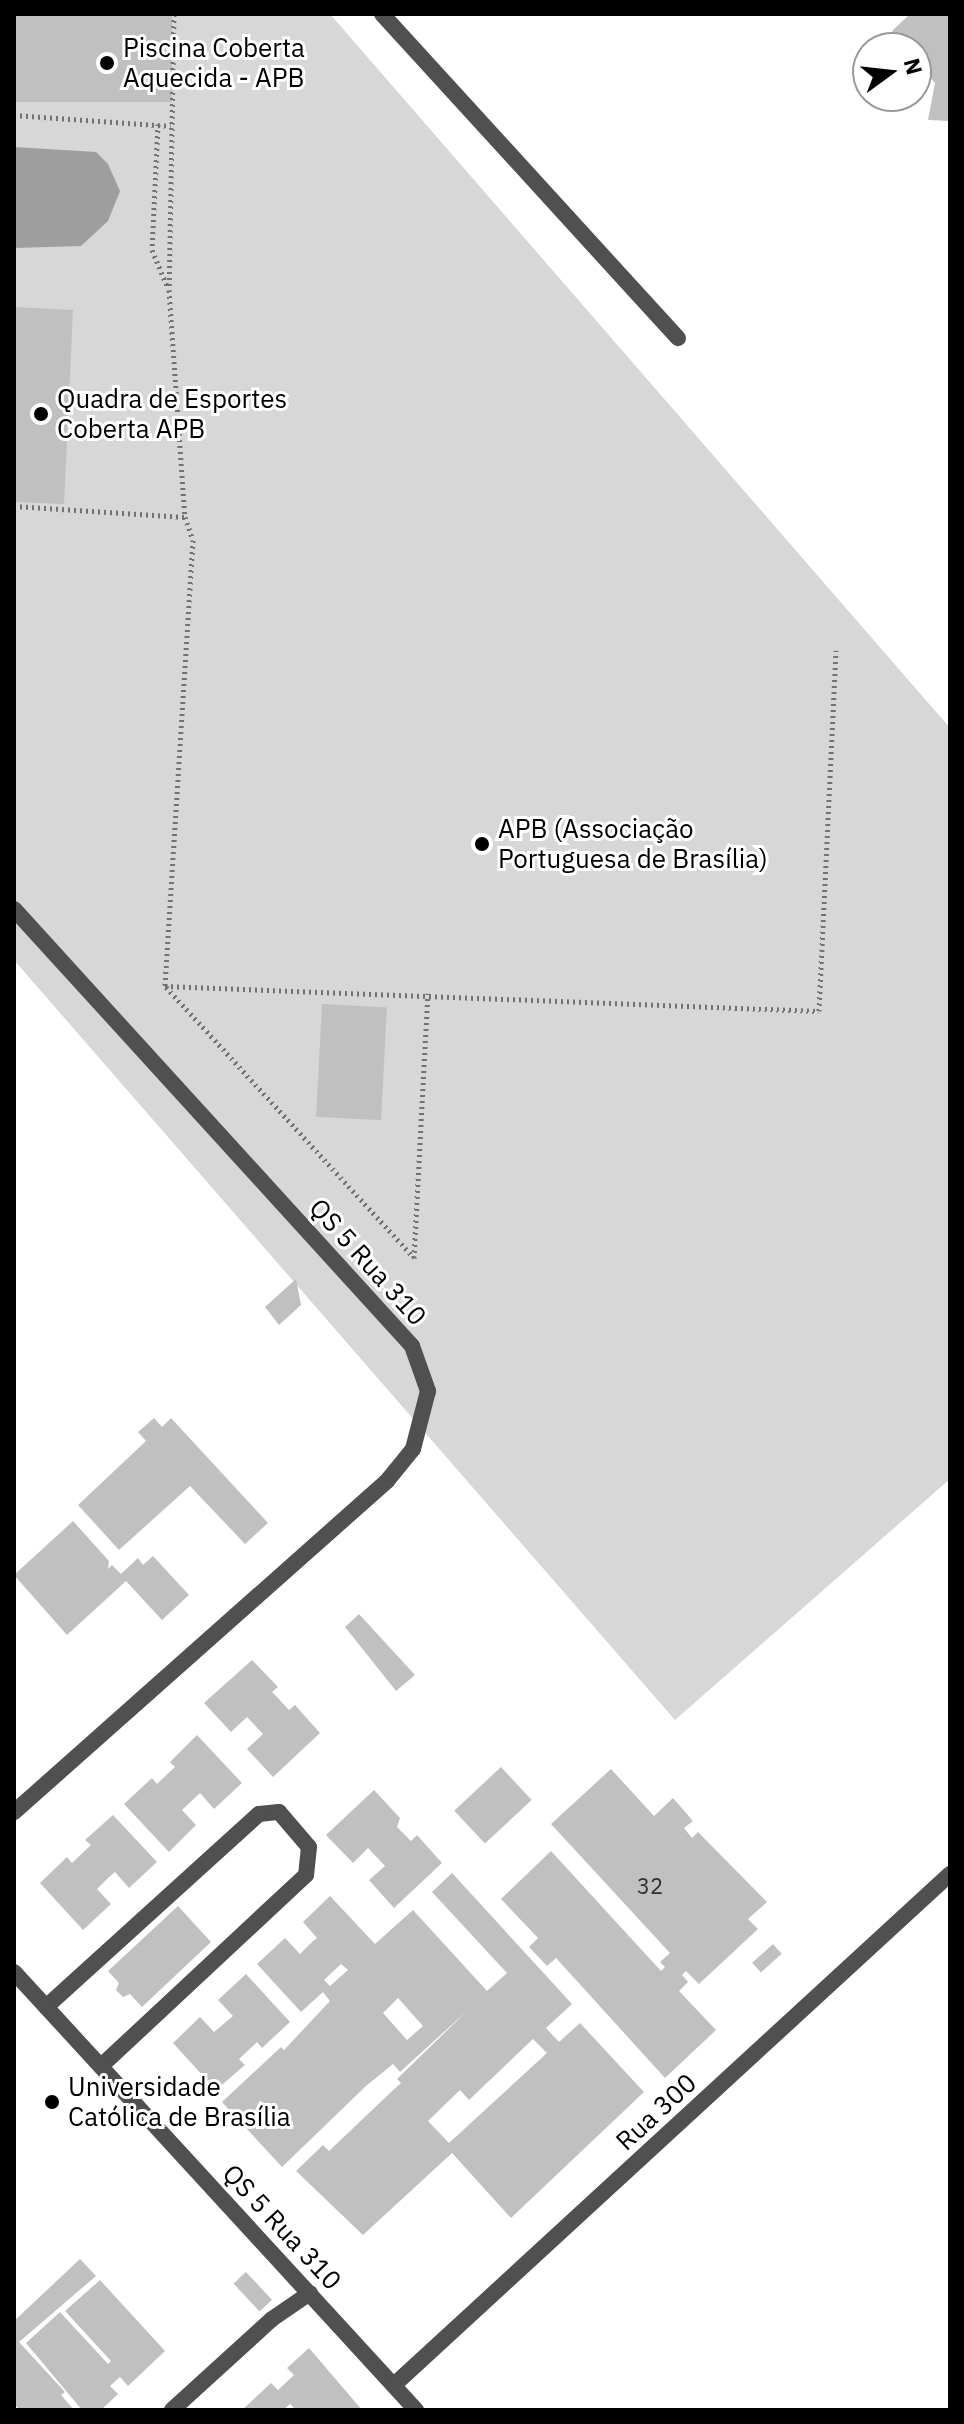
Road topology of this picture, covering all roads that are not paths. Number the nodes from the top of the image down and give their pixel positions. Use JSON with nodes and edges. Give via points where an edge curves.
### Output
{"nodes":[{"id":1,"x":382,"y":14,"type":"edge"},
{"id":2,"x":678,"y":338,"type":"dead end"},
{"id":3,"x":14,"y":909,"type":"edge"},
{"id":4,"x":14,"y":1812,"type":"edge"},
{"id":5,"x":950,"y":1874,"type":"edge"},
{"id":6,"x":14,"y":1972,"type":"edge"},
{"id":7,"x":46,"y":2007,"type":"junction"},
{"id":8,"x":101,"y":2066,"type":"junction"},
{"id":9,"x":310,"y":2293,"type":"junction"},
{"id":10,"x":394,"y":2385,"type":"junction"},
{"id":11,"x":172,"y":2410,"type":"edge"},
{"id":12,"x":416,"y":2410,"type":"edge"}],
"edges":[{"from":1,"to":2,"type":"street"},
{"from":3,"to":4,"type":"street","name":"QS 5 Rua 310","via":[[412,1346],[428,1391],[413,1449],[387,1481]]},
{"from":5,"to":10,"type":"street","name":"Rua 300"},
{"from":6,"to":7,"type":"street","name":"QS 5 Rua 310"},
{"from":7,"to":8,"type":"street","name":"QS 5 Rua 310"},
{"from":7,"to":8,"type":"street","via":[[259,1814],[279,1812],[309,1847],[306,1875]]},
{"from":8,"to":9,"type":"street","name":"QS 5 Rua 310"},
{"from":9,"to":10,"type":"street","name":"QS 5 Rua 310"},
{"from":9,"to":11,"type":"street","via":[[272,2319]]},
{"from":10,"to":12,"type":"street","name":"QS 5 Rua 310"}]}
